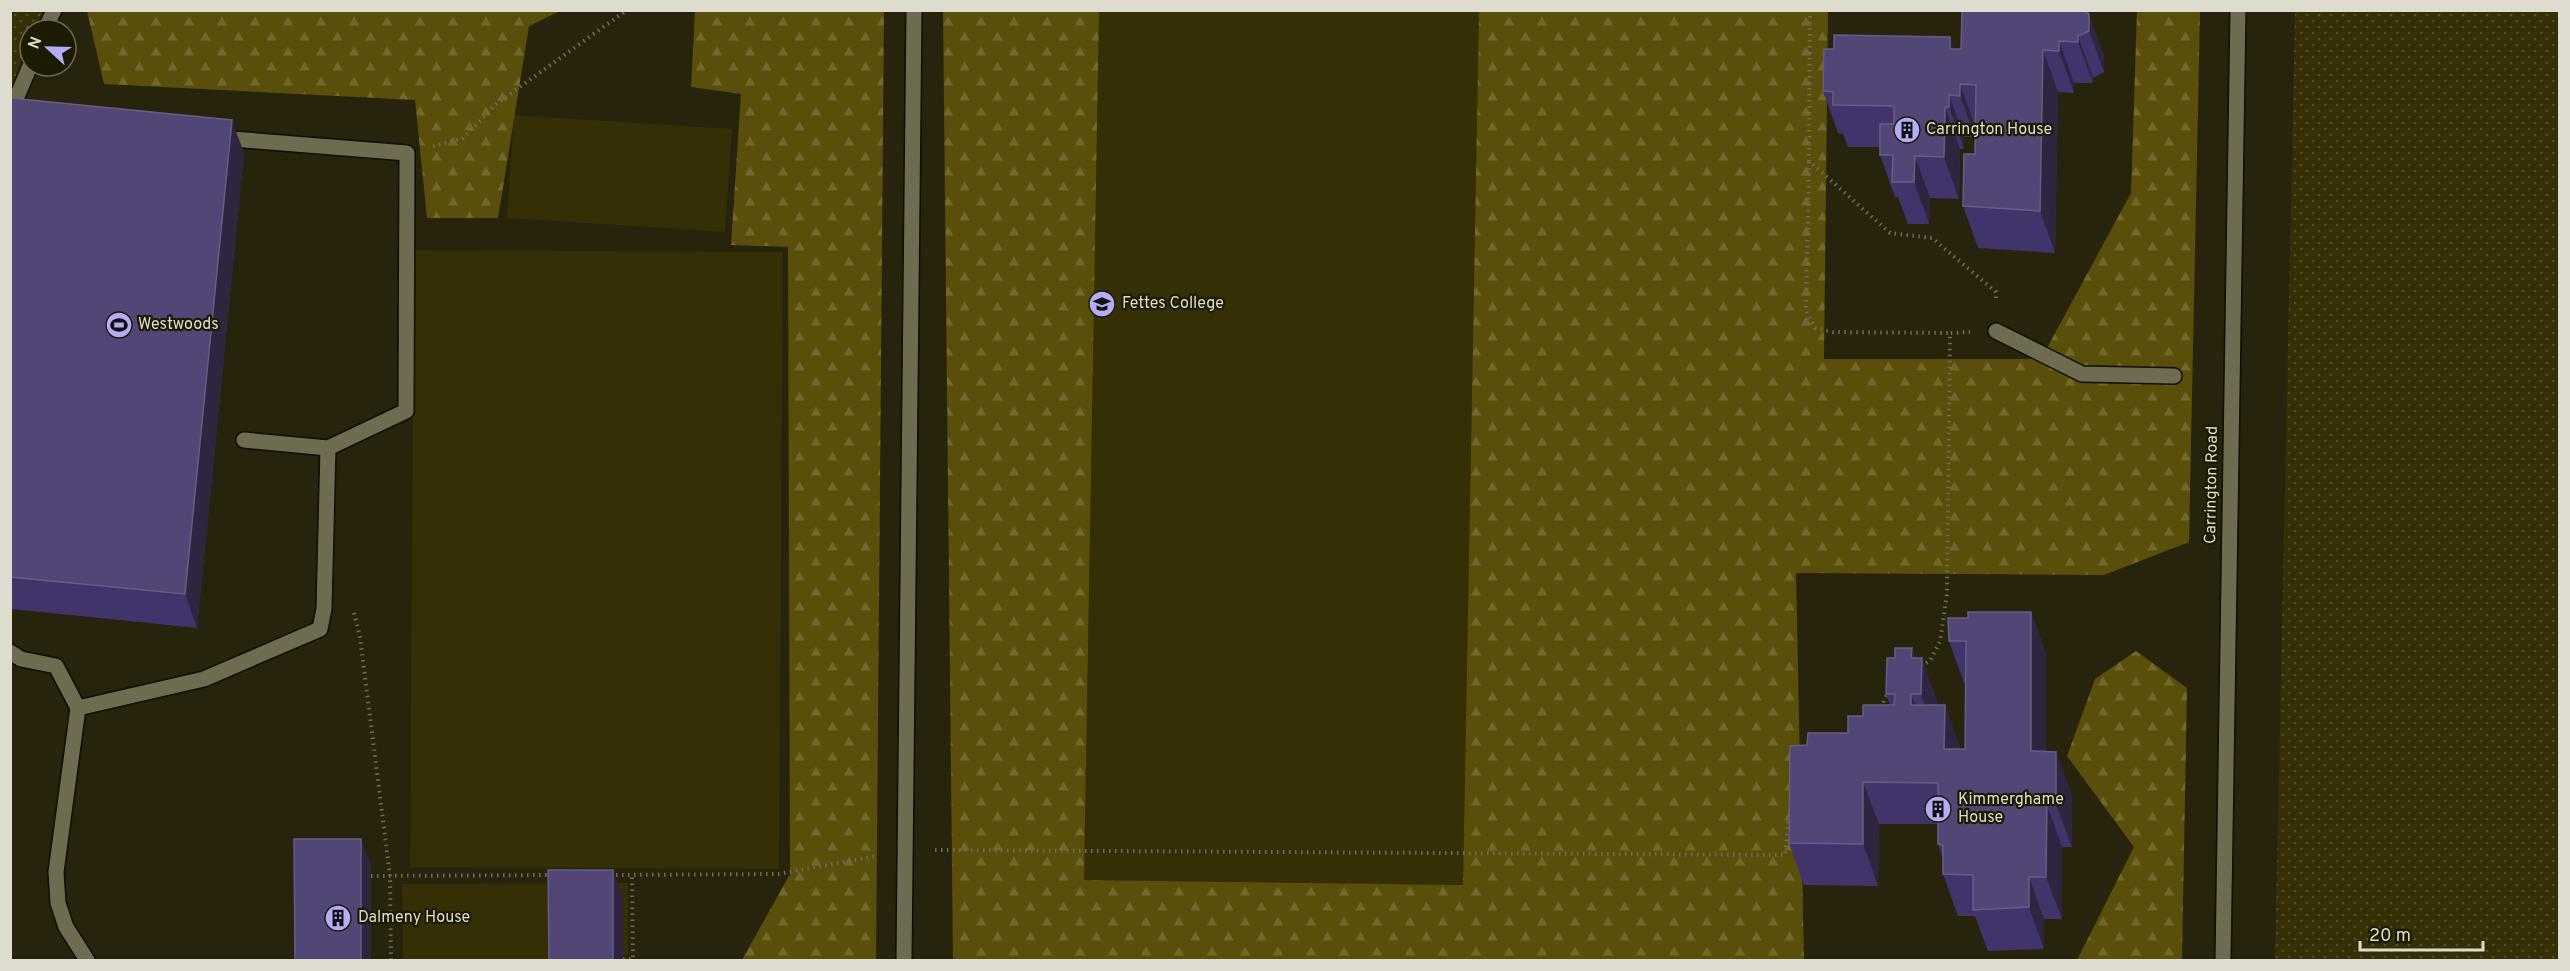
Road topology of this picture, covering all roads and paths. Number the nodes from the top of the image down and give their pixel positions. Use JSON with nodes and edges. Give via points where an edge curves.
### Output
{"nodes":[{"id":1,"x":627,"y":10,"type":"edge"},
{"id":2,"x":914,"y":10,"type":"edge"},
{"id":3,"x":1810,"y":10,"type":"edge"},
{"id":4,"x":2238,"y":10,"type":"edge"},
{"id":5,"x":26,"y":78,"type":"edge"},
{"id":6,"x":14,"y":118,"type":"edge"},
{"id":7,"x":209,"y":136,"type":"edge"},
{"id":8,"x":407,"y":153,"type":"junction"},
{"id":9,"x":1809,"y":161,"type":"junction"},
{"id":10,"x":1996,"y":331,"type":"junction"},
{"id":11,"x":1950,"y":333,"type":"junction"},
{"id":12,"x":2174,"y":376,"type":"dead end"},
{"id":13,"x":244,"y":440,"type":"dead end"},
{"id":14,"x":328,"y":448,"type":"junction"},
{"id":15,"x":351,"y":603,"type":"dead end"},
{"id":16,"x":10,"y":652,"type":"edge"},
{"id":17,"x":1920,"y":667,"type":"edge"},
{"id":18,"x":1894,"y":685,"type":"edge"},
{"id":19,"x":78,"y":708,"type":"junction"},
{"id":20,"x":1879,"y":713,"type":"edge"},
{"id":21,"x":1791,"y":797,"type":"edge"},
{"id":22,"x":905,"y":850,"type":"junction"},
{"id":23,"x":563,"y":875,"type":"edge"},
{"id":24,"x":598,"y":875,"type":"edge"},
{"id":25,"x":632,"y":875,"type":"junction"},
{"id":26,"x":371,"y":876,"type":"dead end"},
{"id":27,"x":390,"y":876,"type":"junction"},
{"id":28,"x":87,"y":959,"type":"edge"},
{"id":29,"x":623,"y":959,"type":"dead end"},
{"id":30,"x":390,"y":960,"type":"edge"},
{"id":31,"x":904,"y":960,"type":"edge"},
{"id":32,"x":2223,"y":960,"type":"edge"}],
"edges":[{"from":1,"to":8,"type":"path","via":[[496,104],[462,138]]},
{"from":2,"to":22,"type":"street"},
{"from":3,"to":9,"type":"path"},
{"from":4,"to":32,"type":"street","name":"Carrington Road"},
{"from":5,"to":6,"type":"street"},
{"from":7,"to":8,"type":"street"},
{"from":8,"to":14,"type":"street","via":[[406,411]]},
{"from":9,"to":10,"type":"path","via":[[1890,233],[1932,238],[1996,292]]},
{"from":9,"to":11,"type":"path","via":[[1806,311],[1815,328],[1833,333]]},
{"from":10,"to":11,"type":"path"},
{"from":10,"to":12,"type":"street","via":[[2082,374]]},
{"from":11,"to":17,"type":"path","via":[[1947,594],[1940,641],[1930,661]]},
{"from":13,"to":14,"type":"street"},
{"from":14,"to":19,"type":"street","via":[[324,609],[320,629],[204,679]]},
{"from":15,"to":27,"type":"path","via":[[360,637]]},
{"from":16,"to":19,"type":"street","via":[[21,659],[56,666]]},
{"from":18,"to":20,"type":"path"},
{"from":19,"to":28,"type":"street","via":[[56,872],[58,903],[66,927]]},
{"from":21,"to":22,"type":"path","via":[[1785,855]]},
{"from":22,"to":25,"type":"path","via":[[778,874]]},
{"from":22,"to":31,"type":"street"},
{"from":23,"to":27,"type":"path"},
{"from":24,"to":25,"type":"path"},
{"from":25,"to":29,"type":"path","via":[[633,959]]},
{"from":26,"to":27,"type":"path"},
{"from":27,"to":30,"type":"path"}]}
